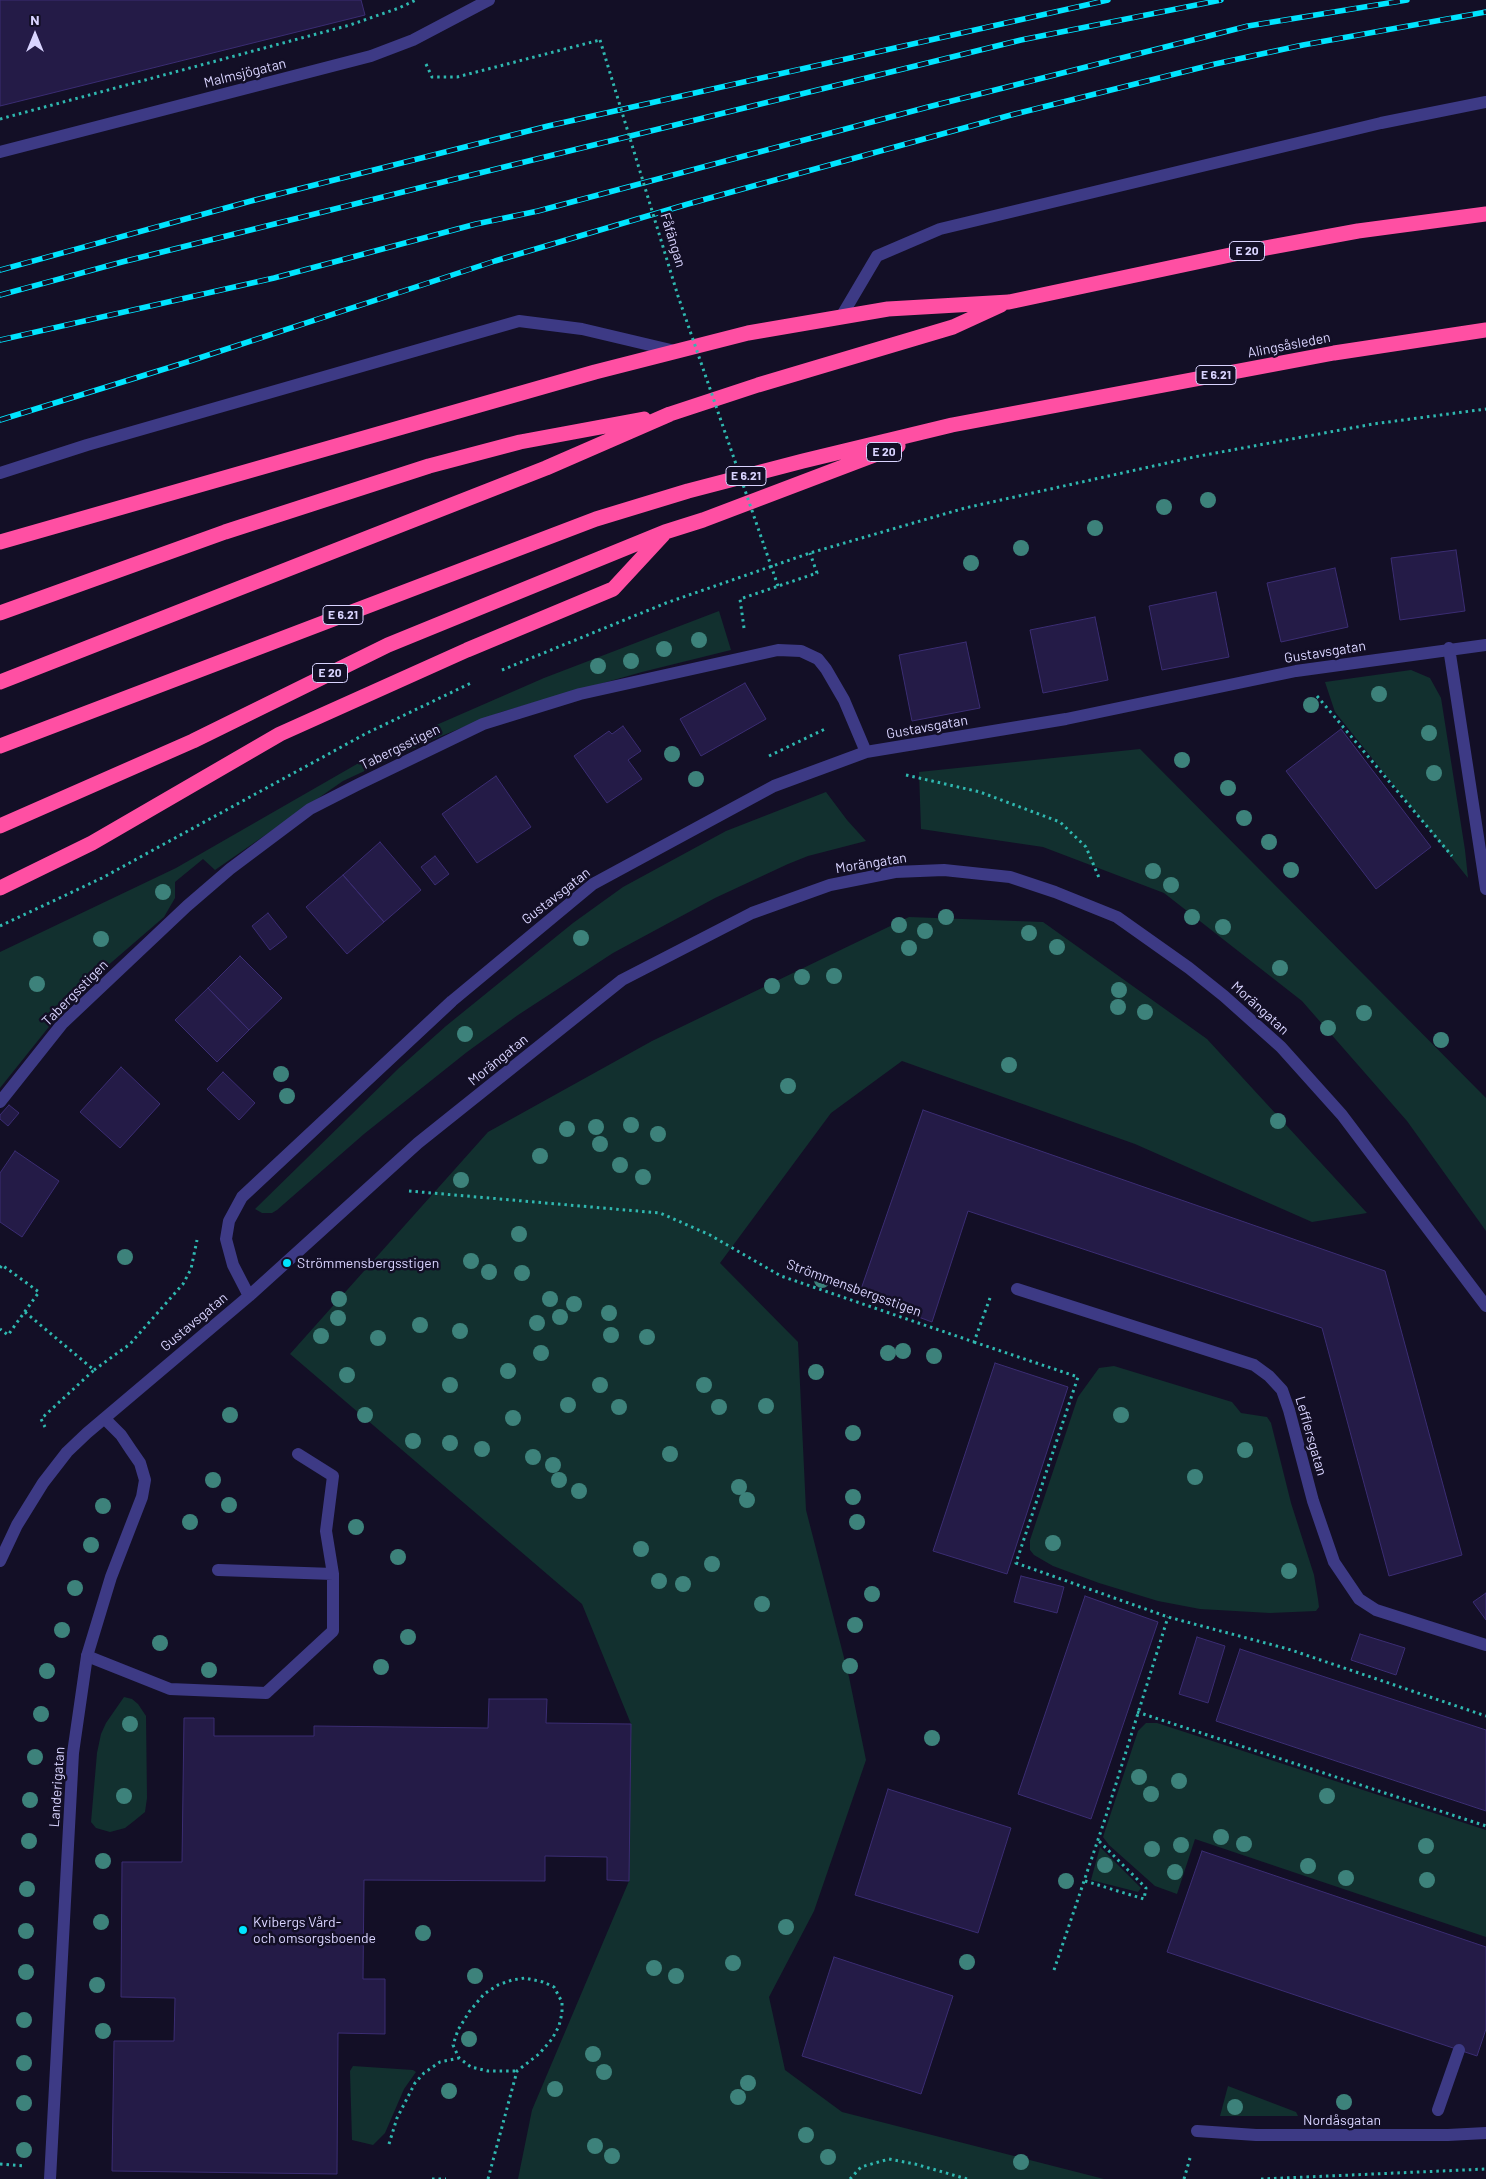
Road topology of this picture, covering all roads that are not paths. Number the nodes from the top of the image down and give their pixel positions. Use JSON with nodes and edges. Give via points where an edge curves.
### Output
{"nodes":[{"id":1,"x":490,"y":0,"type":"edge"},
{"id":2,"x":1486,"y":102,"type":"edge"},
{"id":3,"x":0,"y":152,"type":"edge"},
{"id":4,"x":1486,"y":214,"type":"edge"},
{"id":5,"x":1009,"y":302,"type":"junction"},
{"id":6,"x":841,"y":317,"type":"junction"},
{"id":7,"x":1486,"y":330,"type":"edge"},
{"id":8,"x":675,"y":351,"type":"junction"},
{"id":9,"x":670,"y":414,"type":"junction"},
{"id":10,"x":952,"y":425,"type":"junction"},
{"id":11,"x":0,"y":473,"type":"edge"},
{"id":12,"x":665,"y":532,"type":"junction"},
{"id":13,"x":0,"y":542,"type":"edge"},
{"id":14,"x":0,"y":613,"type":"edge"},
{"id":15,"x":1486,"y":645,"type":"edge"},
{"id":16,"x":1449,"y":648,"type":"junction"},
{"id":17,"x":0,"y":682,"type":"edge"},
{"id":18,"x":0,"y":746,"type":"edge"},
{"id":19,"x":866,"y":752,"type":"junction"},
{"id":20,"x":0,"y":826,"type":"edge"},
{"id":21,"x":0,"y":888,"type":"edge"},
{"id":22,"x":1486,"y":889,"type":"edge"},
{"id":23,"x":0,"y":1102,"type":"edge"},
{"id":24,"x":1017,"y":1289,"type":"dead end"},
{"id":25,"x":249,"y":1296,"type":"junction"},
{"id":26,"x":1486,"y":1306,"type":"edge"},
{"id":27,"x":105,"y":1419,"type":"junction"},
{"id":28,"x":298,"y":1454,"type":"dead end"},
{"id":29,"x":0,"y":1561,"type":"edge"},
{"id":30,"x":218,"y":1570,"type":"dead end"},
{"id":31,"x":334,"y":1574,"type":"junction"},
{"id":32,"x":1486,"y":1645,"type":"edge"},
{"id":33,"x":87,"y":1656,"type":"junction"},
{"id":34,"x":1459,"y":2050,"type":"dead end"},
{"id":35,"x":1438,"y":2110,"type":"dead end"},
{"id":36,"x":1197,"y":2131,"type":"dead end"},
{"id":37,"x":1486,"y":2133,"type":"edge"},
{"id":38,"x":50,"y":2179,"type":"edge"}],
"edges":[{"from":1,"to":3,"type":"street","name":"Malmsjögatan","via":[[413,40],[371,56]]},
{"from":2,"to":6,"type":"street","via":[[1381,123],[940,230],[878,256]]},
{"from":4,"to":5,"type":"highway","number":"E 20","via":[[1358,231],[1132,274]]},
{"from":5,"to":6,"type":"highway","number":"E 20","via":[[888,309]]},
{"from":5,"to":9,"type":"highway","via":[[953,327]]},
{"from":6,"to":8,"type":"highway","number":"E 20","via":[[748,333]]},
{"from":7,"to":10,"type":"highway","name":"Alingsåsleden","number":"E 6.21","via":[[1334,353]]},
{"from":8,"to":11,"type":"street","via":[[582,329],[519,321]]},
{"from":8,"to":13,"type":"highway","number":"E 20"},
{"from":9,"to":14,"type":"highway","via":[[520,442],[430,466],[225,532]]},
{"from":9,"to":17,"type":"highway","via":[[546,468]]},
{"from":10,"to":12,"type":"highway","number":"E 20"},
{"from":10,"to":18,"type":"highway","number":"E 6.21","via":[[803,461],[596,520]]},
{"from":12,"to":20,"type":"highway","number":"E 20","via":[[388,645],[192,741]]},
{"from":12,"to":21,"type":"highway","via":[[613,589],[280,734],[92,843]]},
{"from":15,"to":16,"type":"street","name":"Gustavsgatan"},
{"from":16,"to":19,"type":"street","name":"Gustavsgatan","via":[[1296,671],[1066,719]]},
{"from":16,"to":22,"type":"street"},
{"from":19,"to":23,"type":"street","name":"Tabergsstigen","via":[[844,700],[826,669],[818,659],[801,651],[778,650],[580,694],[483,724],[310,810],[230,869],[62,1024]]},
{"from":19,"to":25,"type":"street","name":"Gustavsgatan","via":[[774,786],[593,884],[452,1001],[242,1197],[229,1221],[226,1239],[233,1265]]},
{"from":24,"to":32,"type":"street","name":"Lefflersgatan","via":[[1254,1365],[1269,1376],[1282,1390],[1289,1410],[1313,1502],[1334,1562],[1359,1599],[1376,1610]]},
{"from":25,"to":26,"type":"street","name":"Morängatan","via":[[418,1142],[622,980],[752,912],[830,885],[895,872],[944,870],[1010,877],[1117,917],[1224,996],[1281,1047],[1342,1114]]},
{"from":25,"to":27,"type":"street","name":"Gustavsgatan"},
{"from":27,"to":29,"type":"street","name":"Gustavsgatan","via":[[67,1452],[43,1483],[16,1525]]},
{"from":27,"to":33,"type":"street","name":"Landerigatan","via":[[121,1435],[140,1463],[145,1480]]},
{"from":28,"to":31,"type":"street","via":[[334,1476],[326,1531]]},
{"from":30,"to":31,"type":"street"},
{"from":31,"to":33,"type":"street","via":[[334,1631],[266,1693],[170,1689]]},
{"from":33,"to":38,"type":"street","name":"Landerigatan","via":[[73,1753]]},
{"from":34,"to":35,"type":"street"},
{"from":36,"to":37,"type":"street","name":"Nordåsgatan","via":[[1256,2135]]}]}
